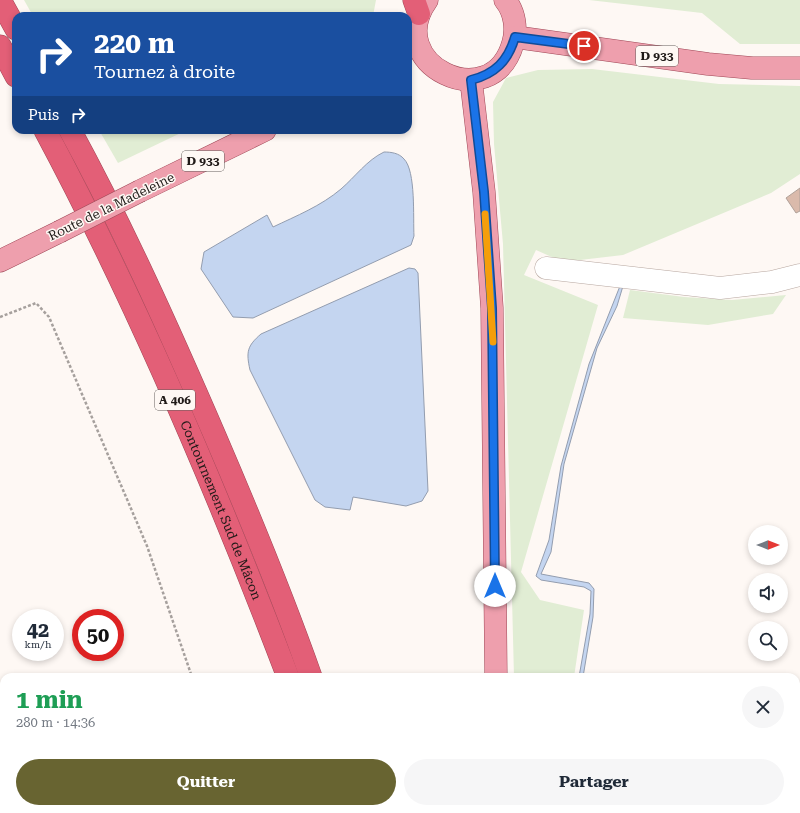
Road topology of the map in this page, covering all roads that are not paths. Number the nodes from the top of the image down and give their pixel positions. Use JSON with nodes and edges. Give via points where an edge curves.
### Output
{"nodes":[{"id":1,"x":0,"y":0,"type":"edge"},
{"id":2,"x":505,"y":0,"type":"edge"},
{"id":3,"x":420,"y":5,"type":"edge"},
{"id":4,"x":12,"y":22,"type":"edge"},
{"id":5,"x":515,"y":37,"type":"junction"},
{"id":6,"x":0,"y":46,"type":"edge"},
{"id":7,"x":415,"y":56,"type":"edge"},
{"id":8,"x":12,"y":68,"type":"edge"},
{"id":9,"x":800,"y":68,"type":"edge"},
{"id":10,"x":471,"y":80,"type":"junction"},
{"id":11,"x":47,"y":134,"type":"edge"},
{"id":12,"x":72,"y":134,"type":"edge"},
{"id":13,"x":257,"y":134,"type":"edge"},
{"id":14,"x":0,"y":262,"type":"edge"},
{"id":15,"x":546,"y":268,"type":"dead end"},
{"id":16,"x":800,"y":275,"type":"edge"},
{"id":17,"x":286,"y":673,"type":"edge"},
{"id":18,"x":309,"y":673,"type":"edge"},
{"id":19,"x":496,"y":673,"type":"edge"}],
"edges":[{"from":1,"to":4,"type":"highway"},
{"from":2,"to":5,"type":"main road","via":[[513,14]]},
{"from":3,"to":7,"type":"main road"},
{"from":5,"to":9,"type":"main road","number":"D 933","via":[[708,64],[752,68]]},
{"from":5,"to":10,"type":"main road","via":[[505,61],[495,70]]},
{"from":6,"to":8,"type":"highway"},
{"from":7,"to":10,"type":"main road","via":[[443,74],[456,79]]},
{"from":10,"to":19,"type":"main road","via":[[484,192],[492,308]]},
{"from":11,"to":17,"type":"highway","name":"Contournement Sud de Mâcon","number":"A 406","via":[[87,210],[164,374],[216,492]]},
{"from":12,"to":18,"type":"highway","name":"Contournement Sud de Mâcon","number":"A 406","via":[[113,211],[190,379],[240,496]]},
{"from":13,"to":14,"type":"main road","name":"Route de la Madeleine","number":"D 933","bridge":true},
{"from":15,"to":16,"type":"street","via":[[720,288],[772,282]]}]}
